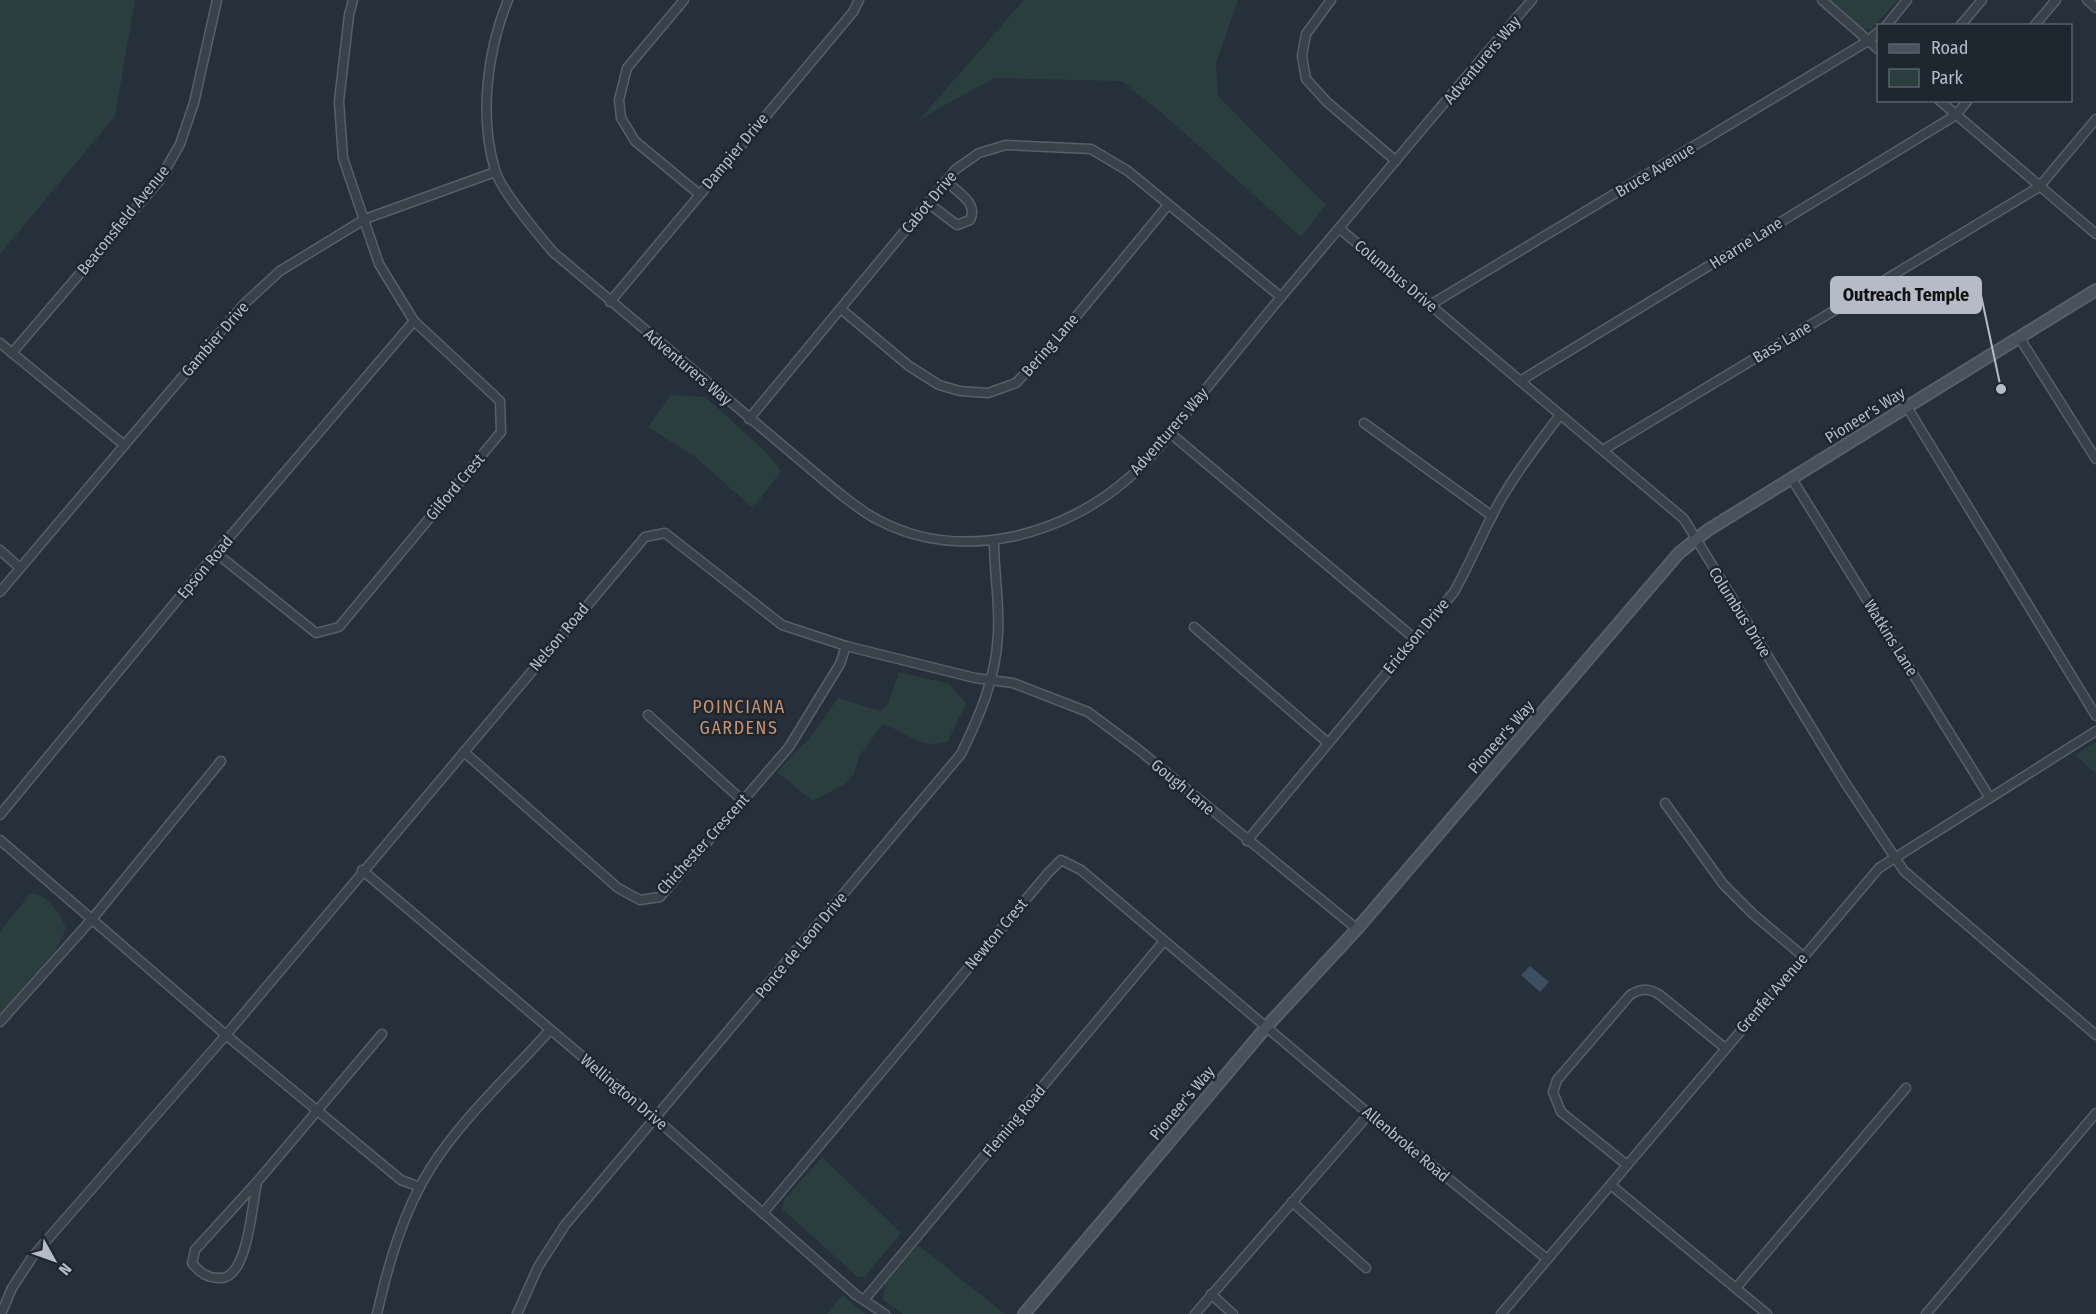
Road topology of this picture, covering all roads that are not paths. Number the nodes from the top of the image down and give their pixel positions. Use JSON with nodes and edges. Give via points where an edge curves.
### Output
{"nodes":[{"id":1,"x":217,"y":0,"type":"edge"},
{"id":2,"x":353,"y":0,"type":"edge"},
{"id":3,"x":508,"y":0,"type":"edge"},
{"id":4,"x":684,"y":0,"type":"edge"},
{"id":5,"x":859,"y":0,"type":"edge"},
{"id":6,"x":1331,"y":0,"type":"edge"},
{"id":7,"x":1822,"y":0,"type":"edge"},
{"id":8,"x":1907,"y":0,"type":"edge"},
{"id":9,"x":1982,"y":0,"type":"edge"},
{"id":10,"x":2056,"y":0,"type":"edge"},
{"id":11,"x":2087,"y":0,"type":"edge"},
{"id":12,"x":1529,"y":1,"type":"edge"},
{"id":13,"x":2096,"y":8,"type":"edge"},
{"id":14,"x":1888,"y":24,"type":"edge"},
{"id":15,"x":1962,"y":24,"type":"edge"},
{"id":16,"x":2036,"y":24,"type":"edge"},
{"id":17,"x":1877,"y":33,"type":"edge"},
{"id":18,"x":1868,"y":41,"type":"junction"},
{"id":19,"x":1877,"y":48,"type":"edge"},
{"id":20,"x":1941,"y":102,"type":"edge"},
{"id":21,"x":1966,"y":102,"type":"edge"},
{"id":22,"x":1956,"y":114,"type":"junction"},
{"id":23,"x":2096,"y":119,"type":"edge"},
{"id":24,"x":1396,"y":161,"type":"junction"},
{"id":25,"x":495,"y":172,"type":"junction"},
{"id":26,"x":946,"y":181,"type":"junction"},
{"id":27,"x":2039,"y":187,"type":"junction"},
{"id":28,"x":699,"y":194,"type":"junction"},
{"id":29,"x":928,"y":203,"type":"junction"},
{"id":30,"x":1168,"y":205,"type":"junction"},
{"id":31,"x":365,"y":219,"type":"junction"},
{"id":32,"x":1340,"y":229,"type":"junction"},
{"id":33,"x":2096,"y":234,"type":"edge"},
{"id":34,"x":2096,"y":290,"type":"edge"},
{"id":35,"x":1281,"y":297,"type":"junction"},
{"id":36,"x":610,"y":302,"type":"junction"},
{"id":37,"x":1430,"y":305,"type":"junction"},
{"id":38,"x":841,"y":309,"type":"junction"},
{"id":39,"x":414,"y":321,"type":"junction"},
{"id":40,"x":2019,"y":337,"type":"junction"},
{"id":41,"x":0,"y":343,"type":"edge"},
{"id":42,"x":12,"y":353,"type":"junction"},
{"id":43,"x":1520,"y":381,"type":"junction"},
{"id":44,"x":1906,"y":407,"type":"junction"},
{"id":45,"x":1560,"y":415,"type":"junction"},
{"id":46,"x":749,"y":418,"type":"junction"},
{"id":47,"x":1364,"y":423,"type":"dead end"},
{"id":48,"x":1170,"y":433,"type":"junction"},
{"id":49,"x":123,"y":444,"type":"junction"},
{"id":50,"x":1603,"y":450,"type":"junction"},
{"id":51,"x":2096,"y":459,"type":"edge"},
{"id":52,"x":1792,"y":479,"type":"junction"},
{"id":53,"x":1492,"y":516,"type":"junction"},
{"id":54,"x":1696,"y":539,"type":"junction"},
{"id":55,"x":994,"y":541,"type":"junction"},
{"id":56,"x":0,"y":550,"type":"edge"},
{"id":57,"x":216,"y":553,"type":"junction"},
{"id":58,"x":20,"y":568,"type":"junction"},
{"id":59,"x":0,"y":592,"type":"edge"},
{"id":60,"x":1194,"y":627,"type":"dead end"},
{"id":61,"x":1414,"y":638,"type":"junction"},
{"id":62,"x":846,"y":646,"type":"junction"},
{"id":63,"x":991,"y":680,"type":"junction"},
{"id":64,"x":648,"y":715,"type":"dead end"},
{"id":65,"x":2096,"y":716,"type":"edge"},
{"id":66,"x":2096,"y":731,"type":"edge"},
{"id":67,"x":1327,"y":742,"type":"junction"},
{"id":68,"x":464,"y":752,"type":"junction"},
{"id":69,"x":222,"y":761,"type":"dead end"},
{"id":70,"x":1990,"y":798,"type":"junction"},
{"id":71,"x":743,"y":801,"type":"junction"},
{"id":72,"x":1665,"y":802,"type":"dead end"},
{"id":73,"x":0,"y":815,"type":"edge"},
{"id":74,"x":0,"y":840,"type":"edge"},
{"id":75,"x":1247,"y":841,"type":"junction"},
{"id":76,"x":1894,"y":858,"type":"junction"},
{"id":77,"x":362,"y":870,"type":"junction"},
{"id":78,"x":93,"y":918,"type":"junction"},
{"id":79,"x":1357,"y":929,"type":"junction"},
{"id":80,"x":1164,"y":941,"type":"junction"},
{"id":81,"x":1803,"y":957,"type":"junction"},
{"id":82,"x":0,"y":1022,"type":"edge"},
{"id":83,"x":1268,"y":1025,"type":"junction"},
{"id":84,"x":550,"y":1030,"type":"junction"},
{"id":85,"x":382,"y":1034,"type":"dead end"},
{"id":86,"x":226,"y":1035,"type":"junction"},
{"id":87,"x":2096,"y":1035,"type":"edge"},
{"id":88,"x":1725,"y":1048,"type":"junction"},
{"id":89,"x":1906,"y":1088,"type":"dead end"},
{"id":90,"x":318,"y":1110,"type":"junction"},
{"id":91,"x":2096,"y":1113,"type":"edge"},
{"id":92,"x":1369,"y":1114,"type":"junction"},
{"id":93,"x":655,"y":1118,"type":"junction"},
{"id":94,"x":1627,"y":1165,"type":"junction"},
{"id":95,"x":257,"y":1182,"type":"junction"},
{"id":96,"x":1612,"y":1186,"type":"junction"},
{"id":97,"x":420,"y":1187,"type":"junction"},
{"id":98,"x":1292,"y":1202,"type":"junction"},
{"id":99,"x":763,"y":1213,"type":"junction"},
{"id":100,"x":1547,"y":1259,"type":"junction"},
{"id":101,"x":1366,"y":1268,"type":"dead end"},
{"id":102,"x":1737,"y":1288,"type":"junction"},
{"id":103,"x":1211,"y":1294,"type":"junction"},
{"id":104,"x":864,"y":1300,"type":"junction"},
{"id":105,"x":2,"y":1314,"type":"edge"},
{"id":106,"x":377,"y":1314,"type":"edge"},
{"id":107,"x":517,"y":1314,"type":"edge"},
{"id":108,"x":885,"y":1314,"type":"edge"},
{"id":109,"x":1024,"y":1314,"type":"edge"},
{"id":110,"x":1195,"y":1314,"type":"edge"},
{"id":111,"x":1233,"y":1314,"type":"edge"},
{"id":112,"x":1501,"y":1314,"type":"edge"},
{"id":113,"x":1767,"y":1314,"type":"edge"},
{"id":114,"x":1926,"y":1314,"type":"edge"}],
"edges":[{"from":1,"to":42,"type":"street","name":"Beaconsfield Avenue","via":[[194,103],[180,144],[159,182]]},
{"from":2,"to":31,"type":"street","name":"Gilford Crest","via":[[339,101],[343,158]]},
{"from":3,"to":25,"type":"street","via":[[492,48],[487,111]]},
{"from":4,"to":28,"type":"street","via":[[627,69],[619,100],[621,118],[635,141]]},
{"from":5,"to":28,"type":"street","name":"Dampier Drive","via":[[853,12]]},
{"from":6,"to":24,"type":"street","via":[[1306,34],[1302,56],[1306,79]]},
{"from":7,"to":18,"type":"street"},
{"from":8,"to":14,"type":"street"},
{"from":9,"to":15,"type":"street"},
{"from":10,"to":16,"type":"street"},
{"from":11,"to":13,"type":"street"},
{"from":12,"to":24,"type":"street","name":"Adventurers Way"},
{"from":17,"to":18,"type":"street","name":"Bruce Avenue"},
{"from":18,"to":19,"type":"street"},
{"from":18,"to":37,"type":"street","name":"Bruce Avenue"},
{"from":20,"to":22,"type":"street"},
{"from":21,"to":22,"type":"street","name":"Hearne Lane"},
{"from":22,"to":27,"type":"street"},
{"from":22,"to":43,"type":"street","name":"Hearne Lane"},
{"from":23,"to":27,"type":"street","name":"Bass Lane"},
{"from":24,"to":32,"type":"street","name":"Adventurers Way"},
{"from":25,"to":31,"type":"street","name":"Gambier Drive"},
{"from":25,"to":36,"type":"street","name":"Adventurers Way","via":[[553,252]]},
{"from":26,"to":29,"type":"street","name":"Cabot Drive"},
{"from":26,"to":29,"type":"street","via":[[971,203],[970,220],[957,225]]},
{"from":26,"to":30,"type":"street","name":"Cabot Drive","via":[[979,153],[1006,145],[1047,144],[1091,149],[1128,171]]},
{"from":27,"to":33,"type":"street"},
{"from":27,"to":50,"type":"street","name":"Bass Lane"},
{"from":28,"to":36,"type":"street","name":"Dampier Drive"},
{"from":29,"to":38,"type":"street","name":"Cabot Drive"},
{"from":30,"to":35,"type":"street","name":"Cabot Drive"},
{"from":30,"to":38,"type":"street","name":"Bering Lane","via":[[1016,383],[988,393],[939,386]]},
{"from":31,"to":39,"type":"street","name":"Gilford Crest","via":[[379,264]]},
{"from":31,"to":49,"type":"street","name":"Gambier Drive","via":[[280,271],[244,304]]},
{"from":32,"to":35,"type":"street","name":"Adventurers Way"},
{"from":32,"to":37,"type":"street","name":"Columbus Drive"},
{"from":34,"to":40,"type":"main road","name":"Pioneer's Way"},
{"from":35,"to":48,"type":"street","name":"Adventurers Way"},
{"from":36,"to":46,"type":"street","name":"Adventurers Way"},
{"from":37,"to":43,"type":"street","name":"Columbus Drive"},
{"from":38,"to":46,"type":"street","name":"Cabot Drive"},
{"from":39,"to":57,"type":"street","name":"Epson Road"},
{"from":39,"to":57,"type":"street","name":"Gilford Crest","via":[[500,402],[501,432],[339,627],[316,633]]},
{"from":40,"to":44,"type":"main road","name":"Pioneer's Way"},
{"from":40,"to":51,"type":"street"},
{"from":41,"to":42,"type":"street"},
{"from":42,"to":49,"type":"street"},
{"from":43,"to":45,"type":"street","name":"Columbus Drive"},
{"from":44,"to":52,"type":"main road","name":"Pioneer's Way"},
{"from":44,"to":65,"type":"street"},
{"from":45,"to":50,"type":"street","name":"Columbus Drive"},
{"from":45,"to":53,"type":"street","name":"Erickson Drive"},
{"from":46,"to":55,"type":"street","name":"Adventurers Way","via":[[839,493],[878,520],[919,536],[971,543]]},
{"from":47,"to":53,"type":"street"},
{"from":48,"to":55,"type":"street","name":"Adventurers Way","via":[[1132,475],[1097,502],[1041,529]]},
{"from":48,"to":61,"type":"street"},
{"from":49,"to":58,"type":"street","name":"Gambier Drive"},
{"from":50,"to":54,"type":"street","name":"Columbus Drive","via":[[1684,519]]},
{"from":52,"to":54,"type":"main road","name":"Pioneer's Way"},
{"from":52,"to":70,"type":"street","name":"Watkins Lane"},
{"from":53,"to":61,"type":"street","name":"Erickson Drive","via":[[1454,592]]},
{"from":54,"to":76,"type":"street","name":"Columbus Drive"},
{"from":54,"to":79,"type":"main road","name":"Pioneer's Way","via":[[1679,553]]},
{"from":55,"to":63,"type":"street","name":"Ponce de Leon Drive","via":[[998,632]]},
{"from":56,"to":58,"type":"street"},
{"from":57,"to":73,"type":"street","name":"Epson Road"},
{"from":58,"to":59,"type":"street","name":"Gambier Drive"},
{"from":60,"to":67,"type":"street"},
{"from":61,"to":67,"type":"street","name":"Erickson Drive"},
{"from":62,"to":63,"type":"street","name":"Nelson Road"},
{"from":62,"to":68,"type":"street","name":"Nelson Road","via":[[782,625],[665,533],[645,537]]},
{"from":62,"to":71,"type":"street","name":"Chichester Crescent","via":[[835,674],[789,747]]},
{"from":63,"to":75,"type":"street","name":"Gough Lane","via":[[1013,683],[1088,712]]},
{"from":63,"to":93,"type":"street","name":"Ponce de Leon Drive","via":[[985,703],[961,754]]},
{"from":64,"to":71,"type":"street"},
{"from":66,"to":70,"type":"street","name":"Grenfel Avenue"},
{"from":67,"to":75,"type":"street","name":"Erickson Drive"},
{"from":68,"to":71,"type":"street","name":"Chichester Crescent","via":[[618,888],[640,900],[660,897]]},
{"from":68,"to":77,"type":"street","name":"Nelson Road"},
{"from":69,"to":78,"type":"street"},
{"from":70,"to":76,"type":"street","name":"Grenfel Avenue"},
{"from":72,"to":81,"type":"street","via":[[1723,884]]},
{"from":74,"to":78,"type":"street"},
{"from":75,"to":79,"type":"street","name":"Gough Lane"},
{"from":76,"to":81,"type":"street","name":"Grenfel Avenue","via":[[1879,868]]},
{"from":76,"to":87,"type":"street","name":"Columbus Drive","via":[[1904,871]]},
{"from":77,"to":84,"type":"street","name":"Wellington Drive"},
{"from":77,"to":86,"type":"street","name":"Nelson Road"},
{"from":78,"to":82,"type":"street"},
{"from":78,"to":86,"type":"street"},
{"from":79,"to":83,"type":"main road","name":"Pioneer's Way"},
{"from":80,"to":83,"type":"street","name":"Newton Crest"},
{"from":80,"to":99,"type":"street","name":"Newton Crest","via":[[1081,870],[1061,860]]},
{"from":80,"to":104,"type":"street","name":"Fleming Road"},
{"from":81,"to":88,"type":"street","name":"Grenfel Avenue"},
{"from":83,"to":92,"type":"street","name":"Allenbroke Road"},
{"from":83,"to":109,"type":"main road","name":"Pioneer's Way"},
{"from":84,"to":93,"type":"street","name":"Wellington Drive"},
{"from":84,"to":97,"type":"street","via":[[449,1142]]},
{"from":85,"to":90,"type":"street"},
{"from":86,"to":90,"type":"street"},
{"from":86,"to":105,"type":"street","name":"Nelson Road","via":[[33,1256],[12,1288]]},
{"from":88,"to":94,"type":"street","name":"Grenfel Avenue"},
{"from":88,"to":94,"type":"street","via":[[1660,994],[1640,989],[1630,995],[1557,1080],[1553,1092],[1562,1112]]},
{"from":89,"to":102,"type":"street"},
{"from":90,"to":95,"type":"street"},
{"from":90,"to":97,"type":"street","via":[[401,1180]]},
{"from":91,"to":114,"type":"street"},
{"from":92,"to":98,"type":"street"},
{"from":92,"to":100,"type":"street","name":"Allenbroke Road"},
{"from":93,"to":99,"type":"street","name":"Wellington Drive"},
{"from":93,"to":107,"type":"street","name":"Ponce de Leon Drive","via":[[565,1225],[538,1267]]},
{"from":94,"to":96,"type":"street","name":"Grenfel Avenue"},
{"from":95,"to":95,"type":"street","via":[[244,1255],[236,1272],[225,1278],[199,1272],[192,1263],[195,1250]]},
{"from":96,"to":100,"type":"street","name":"Grenfel Avenue"},
{"from":96,"to":102,"type":"street"},
{"from":97,"to":106,"type":"street","via":[[389,1261]]},
{"from":98,"to":101,"type":"street"},
{"from":98,"to":103,"type":"street"},
{"from":99,"to":104,"type":"street","name":"Wellington Drive"},
{"from":100,"to":112,"type":"street","name":"Grenfel Avenue"},
{"from":102,"to":113,"type":"street"},
{"from":103,"to":110,"type":"street"},
{"from":103,"to":111,"type":"street"},
{"from":104,"to":108,"type":"street","name":"Wellington Drive"}]}
